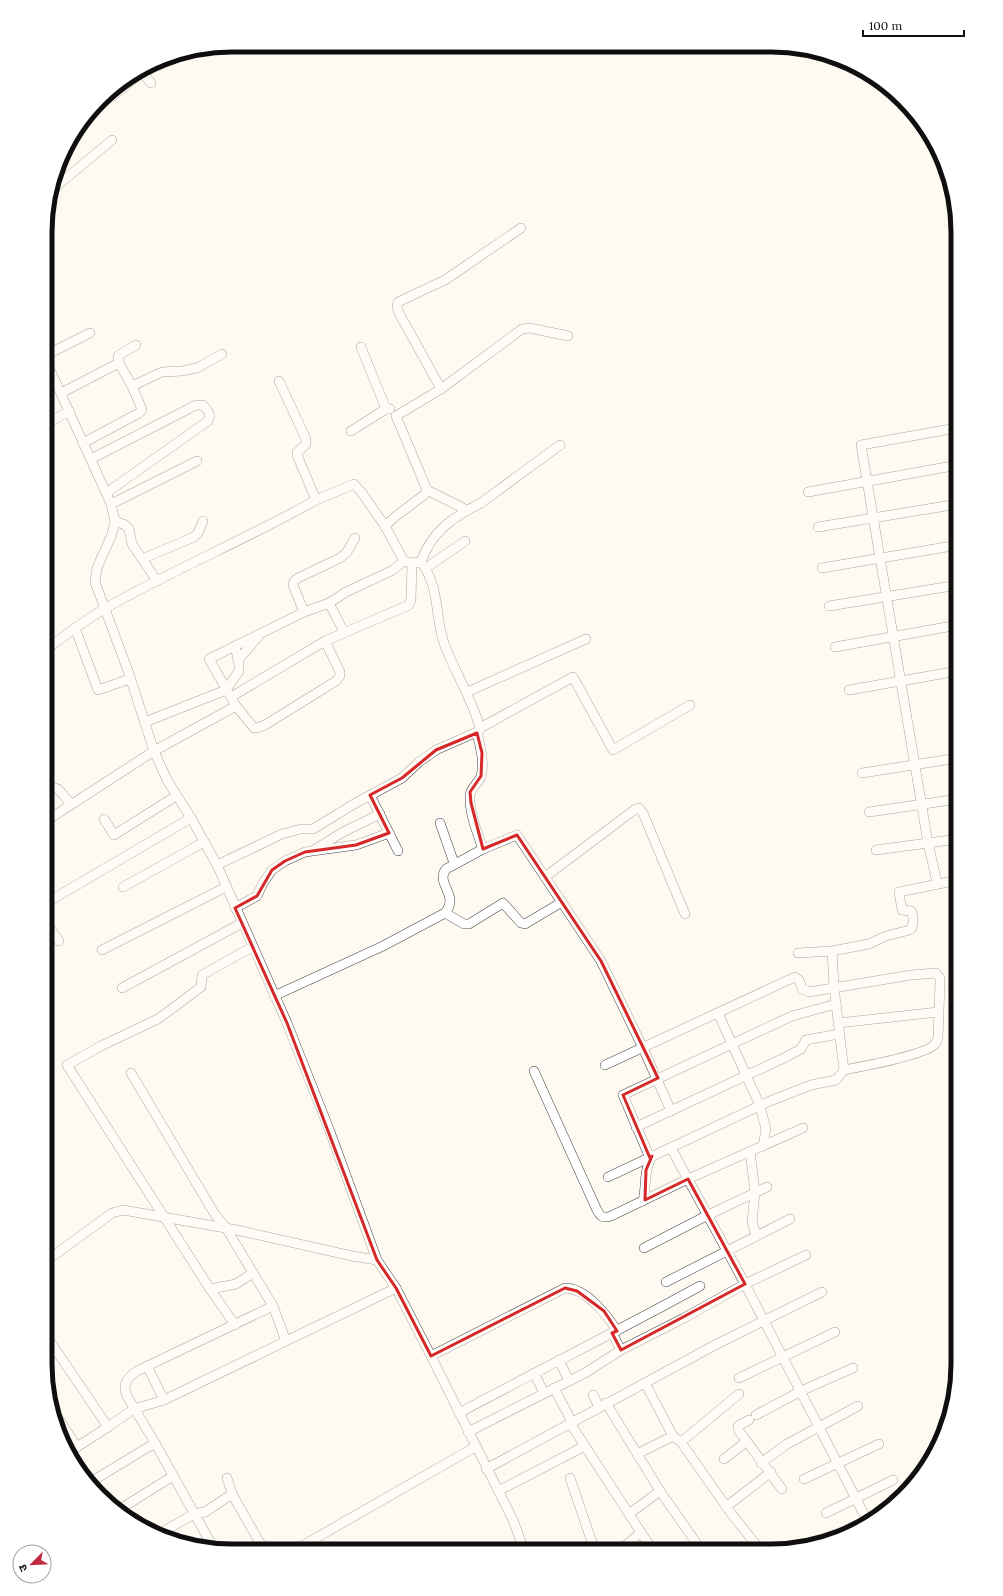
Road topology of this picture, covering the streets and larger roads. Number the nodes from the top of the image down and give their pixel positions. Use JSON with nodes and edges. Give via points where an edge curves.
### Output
{"nodes":[{"id":1,"x":144,"y":75,"type":"edge"},
{"id":2,"x":151,"y":83,"type":"dead end"},
{"id":3,"x":112,"y":140,"type":"dead end"},
{"id":4,"x":58,"y":185,"type":"edge"},
{"id":5,"x":521,"y":228,"type":"dead end"},
{"id":6,"x":90,"y":333,"type":"dead end"},
{"id":7,"x":568,"y":336,"type":"dead end"},
{"id":8,"x":136,"y":345,"type":"dead end"},
{"id":9,"x":361,"y":347,"type":"dead end"},
{"id":10,"x":52,"y":352,"type":"edge"},
{"id":11,"x":222,"y":354,"type":"dead end"},
{"id":12,"x":119,"y":363,"type":"junction"},
{"id":13,"x":52,"y":374,"type":"edge"},
{"id":14,"x":279,"y":381,"type":"dead end"},
{"id":15,"x":132,"y":386,"type":"junction"},
{"id":16,"x":441,"y":389,"type":"junction"},
{"id":17,"x":61,"y":393,"type":"junction"},
{"id":18,"x":386,"y":409,"type":"junction"},
{"id":19,"x":69,"y":411,"type":"junction"},
{"id":20,"x":396,"y":416,"type":"junction"},
{"id":21,"x":52,"y":421,"type":"edge"},
{"id":22,"x":951,"y":429,"type":"edge"},
{"id":23,"x":351,"y":431,"type":"dead end"},
{"id":24,"x":83,"y":443,"type":"junction"},
{"id":25,"x":560,"y":445,"type":"dead end"},
{"id":26,"x":91,"y":459,"type":"junction"},
{"id":27,"x":197,"y":461,"type":"dead end"},
{"id":28,"x":951,"y":466,"type":"edge"},
{"id":29,"x":867,"y":482,"type":"junction"},
{"id":30,"x":427,"y":490,"type":"junction"},
{"id":31,"x":808,"y":492,"type":"dead end"},
{"id":32,"x":106,"y":493,"type":"junction"},
{"id":33,"x":316,"y":500,"type":"junction"},
{"id":34,"x":111,"y":504,"type":"junction"},
{"id":35,"x":951,"y":505,"type":"edge"},
{"id":36,"x":467,"y":510,"type":"junction"},
{"id":37,"x":872,"y":518,"type":"junction"},
{"id":38,"x":115,"y":521,"type":"junction"},
{"id":39,"x":202,"y":521,"type":"dead end"},
{"id":40,"x":385,"y":526,"type":"junction"},
{"id":41,"x":818,"y":527,"type":"dead end"},
{"id":42,"x":355,"y":538,"type":"dead end"},
{"id":43,"x":465,"y":541,"type":"dead end"},
{"id":44,"x":951,"y":547,"type":"edge"},
{"id":45,"x":879,"y":558,"type":"junction"},
{"id":46,"x":142,"y":559,"type":"junction"},
{"id":47,"x":416,"y":563,"type":"junction"},
{"id":48,"x":822,"y":568,"type":"dead end"},
{"id":49,"x":157,"y":581,"type":"junction"},
{"id":50,"x":951,"y":586,"type":"edge"},
{"id":51,"x":886,"y":597,"type":"junction"},
{"id":52,"x":329,"y":603,"type":"junction"},
{"id":53,"x":829,"y":606,"type":"dead end"},
{"id":54,"x":105,"y":609,"type":"junction"},
{"id":55,"x":304,"y":612,"type":"junction"},
{"id":56,"x":951,"y":626,"type":"edge"},
{"id":57,"x":75,"y":628,"type":"junction"},
{"id":58,"x":344,"y":632,"type":"junction"},
{"id":59,"x":259,"y":635,"type":"junction"},
{"id":60,"x":893,"y":637,"type":"junction"},
{"id":61,"x":586,"y":639,"type":"dead end"},
{"id":62,"x":325,"y":641,"type":"junction"},
{"id":63,"x":52,"y":645,"type":"edge"},
{"id":64,"x":235,"y":646,"type":"junction"},
{"id":65,"x":835,"y":647,"type":"dead end"},
{"id":66,"x":238,"y":660,"type":"junction"},
{"id":67,"x":951,"y":672,"type":"edge"},
{"id":68,"x":130,"y":678,"type":"junction"},
{"id":69,"x":901,"y":681,"type":"junction"},
{"id":70,"x":848,"y":690,"type":"dead end"},
{"id":71,"x":467,"y":692,"type":"junction"},
{"id":72,"x":229,"y":693,"type":"junction"},
{"id":73,"x":690,"y":705,"type":"dead end"},
{"id":74,"x":236,"y":706,"type":"junction"},
{"id":75,"x":145,"y":722,"type":"junction"},
{"id":76,"x":479,"y":730,"type":"junction"},
{"id":77,"x":154,"y":751,"type":"junction"},
{"id":78,"x":951,"y":759,"type":"edge"},
{"id":79,"x":915,"y":764,"type":"junction"},
{"id":80,"x":862,"y":773,"type":"dead end"},
{"id":81,"x":52,"y":787,"type":"edge"},
{"id":82,"x":370,"y":795,"type":"junction"},
{"id":83,"x":176,"y":796,"type":"junction"},
{"id":84,"x":951,"y":800,"type":"edge"},
{"id":85,"x":71,"y":804,"type":"junction"},
{"id":86,"x":922,"y":804,"type":"junction"},
{"id":87,"x":869,"y":812,"type":"dead end"},
{"id":88,"x":380,"y":814,"type":"junction"},
{"id":89,"x":52,"y":817,"type":"edge"},
{"id":90,"x":191,"y":818,"type":"junction"},
{"id":91,"x":104,"y":819,"type":"dead end"},
{"id":92,"x":440,"y":823,"type":"dead end"},
{"id":93,"x":389,"y":833,"type":"junction"},
{"id":94,"x":951,"y":839,"type":"edge"},
{"id":95,"x":204,"y":842,"type":"junction"},
{"id":96,"x":928,"y":843,"type":"junction"},
{"id":97,"x":483,"y":849,"type":"junction"},
{"id":98,"x":313,"y":850,"type":"junction"},
{"id":99,"x":876,"y":850,"type":"dead end"},
{"id":100,"x":398,"y":851,"type":"dead end"},
{"id":101,"x":454,"y":863,"type":"junction"},
{"id":102,"x":217,"y":866,"type":"junction"},
{"id":103,"x":545,"y":877,"type":"junction"},
{"id":104,"x":951,"y":881,"type":"edge"},
{"id":105,"x":937,"y":883,"type":"junction"},
{"id":106,"x":123,"y":887,"type":"dead end"},
{"id":107,"x":226,"y":887,"type":"junction"},
{"id":108,"x":52,"y":899,"type":"edge"},
{"id":109,"x":562,"y":902,"type":"junction"},
{"id":110,"x":235,"y":908,"type":"junction"},
{"id":111,"x":445,"y":914,"type":"junction"},
{"id":112,"x":685,"y":914,"type":"dead end"},
{"id":113,"x":242,"y":923,"type":"junction"},
{"id":114,"x":52,"y":931,"type":"edge"},
{"id":115,"x":59,"y":941,"type":"dead end"},
{"id":116,"x":252,"y":947,"type":"junction"},
{"id":117,"x":102,"y":950,"type":"dead end"},
{"id":118,"x":832,"y":951,"type":"junction"},
{"id":119,"x":798,"y":953,"type":"dead end"},
{"id":120,"x":122,"y":988,"type":"dead end"},
{"id":121,"x":834,"y":988,"type":"junction"},
{"id":122,"x":274,"y":996,"type":"junction"},
{"id":123,"x":836,"y":1004,"type":"junction"},
{"id":124,"x":938,"y":1012,"type":"junction"},
{"id":125,"x":718,"y":1013,"type":"junction"},
{"id":126,"x":838,"y":1023,"type":"junction"},
{"id":127,"x":839,"y":1034,"type":"junction"},
{"id":128,"x":732,"y":1044,"type":"junction"},
{"id":129,"x":643,"y":1048,"type":"junction"},
{"id":130,"x":605,"y":1065,"type":"dead end"},
{"id":131,"x":844,"y":1070,"type":"junction"},
{"id":132,"x":534,"y":1071,"type":"dead end"},
{"id":133,"x":130,"y":1073,"type":"dead end"},
{"id":134,"x":746,"y":1075,"type":"junction"},
{"id":135,"x":658,"y":1078,"type":"junction"},
{"id":136,"x":760,"y":1106,"type":"junction"},
{"id":137,"x":671,"y":1110,"type":"junction"},
{"id":138,"x":636,"y":1127,"type":"junction"},
{"id":139,"x":803,"y":1128,"type":"dead end"},
{"id":140,"x":763,"y":1146,"type":"junction"},
{"id":141,"x":671,"y":1148,"type":"junction"},
{"id":142,"x":750,"y":1152,"type":"junction"},
{"id":143,"x":651,"y":1157,"type":"junction"},
{"id":144,"x":608,"y":1177,"type":"dead end"},
{"id":145,"x":688,"y":1179,"type":"junction"},
{"id":146,"x":767,"y":1187,"type":"dead end"},
{"id":147,"x":756,"y":1192,"type":"junction"},
{"id":148,"x":643,"y":1201,"type":"junction"},
{"id":149,"x":708,"y":1215,"type":"junction"},
{"id":150,"x":164,"y":1217,"type":"junction"},
{"id":151,"x":790,"y":1219,"type":"dead end"},
{"id":152,"x":226,"y":1228,"type":"junction"},
{"id":153,"x":756,"y":1236,"type":"junction"},
{"id":154,"x":644,"y":1248,"type":"dead end"},
{"id":155,"x":727,"y":1250,"type":"junction"},
{"id":156,"x":806,"y":1255,"type":"dead end"},
{"id":157,"x":52,"y":1257,"type":"edge"},
{"id":158,"x":377,"y":1260,"type":"junction"},
{"id":159,"x":253,"y":1273,"type":"junction"},
{"id":160,"x":666,"y":1282,"type":"dead end"},
{"id":161,"x":745,"y":1284,"type":"junction"},
{"id":162,"x":700,"y":1286,"type":"dead end"},
{"id":163,"x":396,"y":1288,"type":"junction"},
{"id":164,"x":210,"y":1290,"type":"junction"},
{"id":165,"x":822,"y":1292,"type":"dead end"},
{"id":166,"x":273,"y":1306,"type":"junction"},
{"id":167,"x":764,"y":1321,"type":"junction"},
{"id":168,"x":236,"y":1325,"type":"junction"},
{"id":169,"x":615,"y":1332,"type":"junction"},
{"id":170,"x":835,"y":1332,"type":"dead end"},
{"id":171,"x":286,"y":1341,"type":"junction"},
{"id":172,"x":52,"y":1344,"type":"edge"},
{"id":173,"x":621,"y":1350,"type":"junction"},
{"id":174,"x":431,"y":1356,"type":"junction"},
{"id":175,"x":783,"y":1357,"type":"junction"},
{"id":176,"x":559,"y":1360,"type":"junction"},
{"id":177,"x":147,"y":1366,"type":"junction"},
{"id":178,"x":853,"y":1368,"type":"dead end"},
{"id":179,"x":534,"y":1372,"type":"junction"},
{"id":180,"x":740,"y":1378,"type":"dead end"},
{"id":181,"x":569,"y":1380,"type":"junction"},
{"id":182,"x":645,"y":1383,"type":"junction"},
{"id":183,"x":554,"y":1388,"type":"junction"},
{"id":184,"x":801,"y":1391,"type":"junction"},
{"id":185,"x":544,"y":1393,"type":"junction"},
{"id":186,"x":739,"y":1394,"type":"dead end"},
{"id":187,"x":593,"y":1395,"type":"dead end"},
{"id":188,"x":164,"y":1400,"type":"junction"},
{"id":189,"x":603,"y":1405,"type":"junction"},
{"id":190,"x":858,"y":1406,"type":"dead end"},
{"id":191,"x":134,"y":1409,"type":"junction"},
{"id":192,"x":459,"y":1413,"type":"junction"},
{"id":193,"x":571,"y":1422,"type":"junction"},
{"id":194,"x":64,"y":1427,"type":"edge"},
{"id":195,"x":108,"y":1427,"type":"junction"},
{"id":196,"x":820,"y":1427,"type":"junction"},
{"id":197,"x":468,"y":1432,"type":"junction"},
{"id":198,"x":673,"y":1436,"type":"junction"},
{"id":199,"x":681,"y":1442,"type":"junction"},
{"id":200,"x":746,"y":1442,"type":"junction"},
{"id":201,"x":155,"y":1443,"type":"junction"},
{"id":202,"x":879,"y":1444,"type":"dead end"},
{"id":203,"x":585,"y":1446,"type":"junction"},
{"id":204,"x":77,"y":1447,"type":"junction"},
{"id":205,"x":475,"y":1447,"type":"junction"},
{"id":206,"x":73,"y":1449,"type":"edge"},
{"id":207,"x":637,"y":1454,"type":"junction"},
{"id":208,"x":724,"y":1459,"type":"dead end"},
{"id":209,"x":761,"y":1463,"type":"junction"},
{"id":210,"x":838,"y":1463,"type":"junction"},
{"id":211,"x":486,"y":1468,"type":"junction"},
{"id":212,"x":771,"y":1472,"type":"junction"},
{"id":213,"x":173,"y":1476,"type":"junction"},
{"id":214,"x":226,"y":1478,"type":"dead end"},
{"id":215,"x":570,"y":1478,"type":"dead end"},
{"id":216,"x":804,"y":1479,"type":"dead end"},
{"id":217,"x":94,"y":1480,"type":"edge"},
{"id":218,"x":893,"y":1480,"type":"dead end"},
{"id":219,"x":782,"y":1489,"type":"dead end"},
{"id":220,"x":498,"y":1491,"type":"junction"},
{"id":221,"x":660,"y":1491,"type":"junction"},
{"id":222,"x":232,"y":1494,"type":"junction"},
{"id":223,"x":856,"y":1498,"type":"junction"},
{"id":224,"x":123,"y":1507,"type":"edge"},
{"id":225,"x":726,"y":1507,"type":"junction"},
{"id":226,"x":826,"y":1513,"type":"dead end"},
{"id":227,"x":194,"y":1514,"type":"junction"},
{"id":228,"x":629,"y":1514,"type":"junction"},
{"id":229,"x":866,"y":1517,"type":"edge"},
{"id":230,"x":165,"y":1531,"type":"edge"},
{"id":231,"x":641,"y":1532,"type":"junction"},
{"id":232,"x":310,"y":1541,"type":"junction"},
{"id":233,"x":208,"y":1542,"type":"edge"},
{"id":234,"x":261,"y":1544,"type":"edge"},
{"id":235,"x":305,"y":1544,"type":"edge"},
{"id":236,"x":312,"y":1544,"type":"edge"},
{"id":237,"x":522,"y":1544,"type":"edge"},
{"id":238,"x":593,"y":1544,"type":"edge"},
{"id":239,"x":628,"y":1544,"type":"edge"},
{"id":240,"x":649,"y":1544,"type":"edge"},
{"id":241,"x":697,"y":1544,"type":"edge"},
{"id":242,"x":755,"y":1544,"type":"edge"}],
"edges":[{"from":1,"to":2,"type":"street"},
{"from":3,"to":4,"type":"street"},
{"from":5,"to":16,"type":"street","via":[[445,280],[398,302],[399,313]]},
{"from":6,"to":10,"type":"street"},
{"from":7,"to":16,"type":"street","via":[[530,328],[522,329]]},
{"from":8,"to":12,"type":"street","via":[[119,355]]},
{"from":9,"to":18,"type":"street"},
{"from":11,"to":15,"type":"street","via":[[197,368],[162,372]]},
{"from":12,"to":15,"type":"street"},
{"from":12,"to":17,"type":"street"},
{"from":13,"to":17,"type":"street"},
{"from":14,"to":33,"type":"street","via":[[307,442],[297,455]]},
{"from":15,"to":24,"type":"street","via":[[142,410]]},
{"from":16,"to":20,"type":"street"},
{"from":17,"to":19,"type":"street"},
{"from":18,"to":20,"type":"street","via":[[393,411]]},
{"from":18,"to":23,"type":"street"},
{"from":19,"to":21,"type":"street"},
{"from":19,"to":24,"type":"street"},
{"from":20,"to":30,"type":"street"},
{"from":22,"to":29,"type":"street","via":[[861,445]]},
{"from":24,"to":26,"type":"street"},
{"from":25,"to":36,"type":"street"},
{"from":26,"to":32,"type":"street"},
{"from":26,"to":32,"type":"street","via":[[196,405],[203,405],[210,413],[208,421]]},
{"from":27,"to":34,"type":"street"},
{"from":28,"to":29,"type":"street"},
{"from":29,"to":31,"type":"street"},
{"from":29,"to":37,"type":"street"},
{"from":30,"to":36,"type":"street"},
{"from":30,"to":40,"type":"street"},
{"from":32,"to":34,"type":"street"},
{"from":33,"to":40,"type":"street","via":[[354,484]]},
{"from":33,"to":49,"type":"street","via":[[268,527]]},
{"from":34,"to":38,"type":"street"},
{"from":35,"to":37,"type":"street"},
{"from":36,"to":47,"type":"street","via":[[440,529]]},
{"from":37,"to":41,"type":"street"},
{"from":37,"to":45,"type":"street"},
{"from":38,"to":46,"type":"street","via":[[129,529],[132,544]]},
{"from":38,"to":54,"type":"street","via":[[112,534],[96,568],[95,582]]},
{"from":39,"to":46,"type":"street","via":[[194,537]]},
{"from":40,"to":47,"type":"street"},
{"from":42,"to":55,"type":"street","via":[[340,558],[294,581],[293,586]]},
{"from":43,"to":47,"type":"street"},
{"from":44,"to":45,"type":"street"},
{"from":45,"to":48,"type":"street"},
{"from":45,"to":51,"type":"street"},
{"from":46,"to":49,"type":"street"},
{"from":47,"to":52,"type":"street","via":[[346,592]]},
{"from":47,"to":58,"type":"street","via":[[410,604]]},
{"from":47,"to":71,"type":"street","via":[[434,586],[439,624]]},
{"from":49,"to":54,"type":"street"},
{"from":50,"to":51,"type":"street"},
{"from":51,"to":53,"type":"street"},
{"from":51,"to":60,"type":"street"},
{"from":52,"to":55,"type":"street"},
{"from":52,"to":58,"type":"street"},
{"from":54,"to":57,"type":"street"},
{"from":54,"to":68,"type":"street"},
{"from":55,"to":59,"type":"street"},
{"from":56,"to":60,"type":"street"},
{"from":57,"to":63,"type":"street"},
{"from":57,"to":68,"type":"street","via":[[98,690]]},
{"from":58,"to":62,"type":"street"},
{"from":59,"to":64,"type":"street"},
{"from":59,"to":66,"type":"street"},
{"from":60,"to":65,"type":"street"},
{"from":60,"to":69,"type":"street"},
{"from":61,"to":71,"type":"street"},
{"from":62,"to":72,"type":"street"},
{"from":62,"to":74,"type":"street","via":[[340,672],[336,681],[257,728],[254,728]]},
{"from":64,"to":66,"type":"street"},
{"from":64,"to":72,"type":"street","via":[[209,659]]},
{"from":66,"to":72,"type":"street","via":[[239,671]]},
{"from":67,"to":69,"type":"street"},
{"from":68,"to":75,"type":"street"},
{"from":69,"to":70,"type":"street"},
{"from":69,"to":79,"type":"street"},
{"from":71,"to":76,"type":"street"},
{"from":72,"to":74,"type":"street"},
{"from":72,"to":75,"type":"street"},
{"from":73,"to":76,"type":"street","via":[[614,750],[573,677]]},
{"from":74,"to":77,"type":"street"},
{"from":75,"to":77,"type":"street"},
{"from":76,"to":82,"type":"street","via":[[436,750],[402,778]]},
{"from":76,"to":97,"type":"street","via":[[481,776],[470,792]]},
{"from":77,"to":83,"type":"street"},
{"from":77,"to":85,"type":"street"},
{"from":78,"to":79,"type":"street"},
{"from":79,"to":80,"type":"street"},
{"from":79,"to":86,"type":"street"},
{"from":81,"to":85,"type":"street","via":[[58,789]]},
{"from":82,"to":88,"type":"street"},
{"from":82,"to":102,"type":"street","via":[[313,830],[301,829],[282,834]]},
{"from":83,"to":90,"type":"street"},
{"from":83,"to":91,"type":"street","via":[[114,835]]},
{"from":84,"to":86,"type":"street"},
{"from":85,"to":89,"type":"street"},
{"from":86,"to":87,"type":"street"},
{"from":86,"to":96,"type":"street"},
{"from":88,"to":93,"type":"street"},
{"from":88,"to":98,"type":"street"},
{"from":90,"to":95,"type":"street"},
{"from":90,"to":108,"type":"street"},
{"from":92,"to":101,"type":"street"},
{"from":93,"to":98,"type":"street","via":[[356,845]]},
{"from":93,"to":100,"type":"street"},
{"from":94,"to":96,"type":"street"},
{"from":95,"to":102,"type":"street"},
{"from":95,"to":106,"type":"street"},
{"from":96,"to":99,"type":"street"},
{"from":96,"to":105,"type":"street"},
{"from":97,"to":101,"type":"street"},
{"from":97,"to":103,"type":"street","via":[[517,835]]},
{"from":98,"to":110,"type":"street","via":[[278,865],[267,876],[257,896]]},
{"from":101,"to":111,"type":"street","via":[[446,869],[442,878],[451,902]]},
{"from":102,"to":107,"type":"street"},
{"from":103,"to":109,"type":"street"},
{"from":103,"to":112,"type":"street","via":[[639,808]]},
{"from":104,"to":105,"type":"street"},
{"from":105,"to":118,"type":"street","via":[[899,892],[902,910],[913,914],[913,925],[910,930],[886,936],[869,944]]},
{"from":107,"to":110,"type":"street"},
{"from":107,"to":117,"type":"street"},
{"from":109,"to":111,"type":"street","via":[[525,924],[521,923],[504,903],[469,924]]},
{"from":109,"to":129,"type":"street","via":[[601,960]]},
{"from":110,"to":113,"type":"street"},
{"from":111,"to":122,"type":"street","via":[[383,946]]},
{"from":113,"to":116,"type":"street"},
{"from":113,"to":120,"type":"street"},
{"from":114,"to":115,"type":"street"},
{"from":116,"to":122,"type":"street"},
{"from":116,"to":150,"type":"street","via":[[202,975],[201,987],[158,1019],[67,1065]]},
{"from":118,"to":119,"type":"street"},
{"from":118,"to":121,"type":"street"},
{"from":121,"to":123,"type":"street"},
{"from":121,"to":124,"type":"street","via":[[936,973],[940,978]]},
{"from":121,"to":125,"type":"street","via":[[805,991],[795,977]]},
{"from":122,"to":158,"type":"street","via":[[329,1129]]},
{"from":123,"to":126,"type":"street"},
{"from":123,"to":128,"type":"street","via":[[792,1016]]},
{"from":124,"to":126,"type":"street"},
{"from":124,"to":131,"type":"street","via":[[938,1038],[934,1045],[881,1063]]},
{"from":125,"to":128,"type":"street"},
{"from":125,"to":129,"type":"street"},
{"from":126,"to":127,"type":"street"},
{"from":127,"to":131,"type":"street"},
{"from":127,"to":134,"type":"street","via":[[806,1040],[801,1049]]},
{"from":128,"to":134,"type":"street"},
{"from":128,"to":135,"type":"street"},
{"from":129,"to":130,"type":"street"},
{"from":129,"to":135,"type":"street"},
{"from":131,"to":136,"type":"street","via":[[836,1080],[811,1084]]},
{"from":132,"to":148,"type":"street","via":[[601,1217],[611,1216]]},
{"from":133,"to":152,"type":"street","via":[[214,1213]]},
{"from":134,"to":136,"type":"street"},
{"from":134,"to":137,"type":"street"},
{"from":135,"to":137,"type":"street"},
{"from":135,"to":138,"type":"street","via":[[623,1094]]},
{"from":136,"to":140,"type":"street","via":[[766,1129]]},
{"from":136,"to":141,"type":"street"},
{"from":137,"to":138,"type":"street"},
{"from":138,"to":143,"type":"street"},
{"from":139,"to":140,"type":"street"},
{"from":140,"to":142,"type":"street"},
{"from":141,"to":143,"type":"street"},
{"from":141,"to":145,"type":"street"},
{"from":142,"to":145,"type":"street"},
{"from":142,"to":147,"type":"street"},
{"from":143,"to":144,"type":"street"},
{"from":143,"to":148,"type":"street","via":[[646,1170]]},
{"from":145,"to":148,"type":"street"},
{"from":145,"to":149,"type":"street"},
{"from":146,"to":147,"type":"street"},
{"from":147,"to":149,"type":"street"},
{"from":147,"to":153,"type":"street","via":[[751,1216]]},
{"from":149,"to":154,"type":"street"},
{"from":149,"to":155,"type":"street"},
{"from":150,"to":152,"type":"street"},
{"from":150,"to":157,"type":"street","via":[[123,1210],[112,1212]]},
{"from":150,"to":164,"type":"street"},
{"from":151,"to":153,"type":"street"},
{"from":152,"to":158,"type":"street"},
{"from":152,"to":159,"type":"street"},
{"from":153,"to":155,"type":"street"},
{"from":155,"to":160,"type":"street"},
{"from":155,"to":161,"type":"street"},
{"from":156,"to":161,"type":"street"},
{"from":158,"to":163,"type":"street"},
{"from":159,"to":164,"type":"street","via":[[236,1284]]},
{"from":159,"to":166,"type":"street"},
{"from":161,"to":167,"type":"street"},
{"from":161,"to":173,"type":"street"},
{"from":162,"to":169,"type":"street"},
{"from":163,"to":171,"type":"street"},
{"from":163,"to":174,"type":"street"},
{"from":164,"to":168,"type":"street"},
{"from":165,"to":167,"type":"street"},
{"from":166,"to":168,"type":"street"},
{"from":166,"to":171,"type":"street"},
{"from":167,"to":175,"type":"street"},
{"from":167,"to":182,"type":"street"},
{"from":168,"to":177,"type":"street"},
{"from":169,"to":173,"type":"street"},
{"from":169,"to":174,"type":"street","via":[[601,1308],[578,1291],[565,1288]]},
{"from":169,"to":176,"type":"street"},
{"from":170,"to":175,"type":"street"},
{"from":171,"to":188,"type":"street"},
{"from":172,"to":195,"type":"street"},
{"from":173,"to":181,"type":"street"},
{"from":174,"to":192,"type":"street"},
{"from":175,"to":180,"type":"street"},
{"from":175,"to":184,"type":"street"},
{"from":176,"to":179,"type":"street"},
{"from":176,"to":181,"type":"street"},
{"from":177,"to":188,"type":"street"},
{"from":177,"to":191,"type":"street","via":[[130,1375],[124,1385]]},
{"from":178,"to":184,"type":"street"},
{"from":179,"to":185,"type":"street"},
{"from":179,"to":192,"type":"street"},
{"from":181,"to":183,"type":"street"},
{"from":182,"to":189,"type":"street"},
{"from":182,"to":198,"type":"street"},
{"from":183,"to":185,"type":"street"},
{"from":183,"to":193,"type":"street"},
{"from":184,"to":196,"type":"street"},
{"from":184,"to":200,"type":"street","via":[[738,1426]]},
{"from":185,"to":197,"type":"street"},
{"from":186,"to":199,"type":"street"},
{"from":187,"to":189,"type":"street"},
{"from":188,"to":191,"type":"street"},
{"from":189,"to":193,"type":"street"},
{"from":189,"to":207,"type":"street"},
{"from":190,"to":196,"type":"street"},
{"from":191,"to":195,"type":"street"},
{"from":191,"to":201,"type":"street"},
{"from":192,"to":197,"type":"street"},
{"from":193,"to":203,"type":"street"},
{"from":193,"to":211,"type":"street"},
{"from":194,"to":204,"type":"street"},
{"from":195,"to":204,"type":"street"},
{"from":196,"to":209,"type":"street","via":[[787,1444]]},
{"from":196,"to":210,"type":"street"},
{"from":197,"to":205,"type":"street"},
{"from":198,"to":199,"type":"street"},
{"from":198,"to":207,"type":"street"},
{"from":199,"to":225,"type":"street"},
{"from":200,"to":208,"type":"street"},
{"from":200,"to":209,"type":"street"},
{"from":201,"to":213,"type":"street"},
{"from":201,"to":217,"type":"street"},
{"from":202,"to":210,"type":"street"},
{"from":203,"to":220,"type":"street"},
{"from":203,"to":228,"type":"street"},
{"from":204,"to":206,"type":"street"},
{"from":205,"to":211,"type":"street"},
{"from":205,"to":232,"type":"street"},
{"from":207,"to":221,"type":"street"},
{"from":209,"to":212,"type":"street"},
{"from":210,"to":216,"type":"street"},
{"from":210,"to":223,"type":"street"},
{"from":211,"to":220,"type":"street"},
{"from":212,"to":219,"type":"street"},
{"from":212,"to":225,"type":"street"},
{"from":213,"to":224,"type":"street"},
{"from":213,"to":227,"type":"street"},
{"from":214,"to":222,"type":"street"},
{"from":215,"to":238,"type":"street"},
{"from":218,"to":223,"type":"street"},
{"from":220,"to":237,"type":"street"},
{"from":221,"to":228,"type":"street"},
{"from":221,"to":241,"type":"street"},
{"from":222,"to":227,"type":"street","via":[[205,1512]]},
{"from":222,"to":234,"type":"street"},
{"from":223,"to":226,"type":"street"},
{"from":223,"to":229,"type":"street"},
{"from":225,"to":242,"type":"street"},
{"from":227,"to":230,"type":"street"},
{"from":227,"to":233,"type":"street"},
{"from":228,"to":231,"type":"street"},
{"from":231,"to":239,"type":"street"},
{"from":231,"to":240,"type":"street"},
{"from":232,"to":235,"type":"street"},
{"from":232,"to":236,"type":"street"}]}
